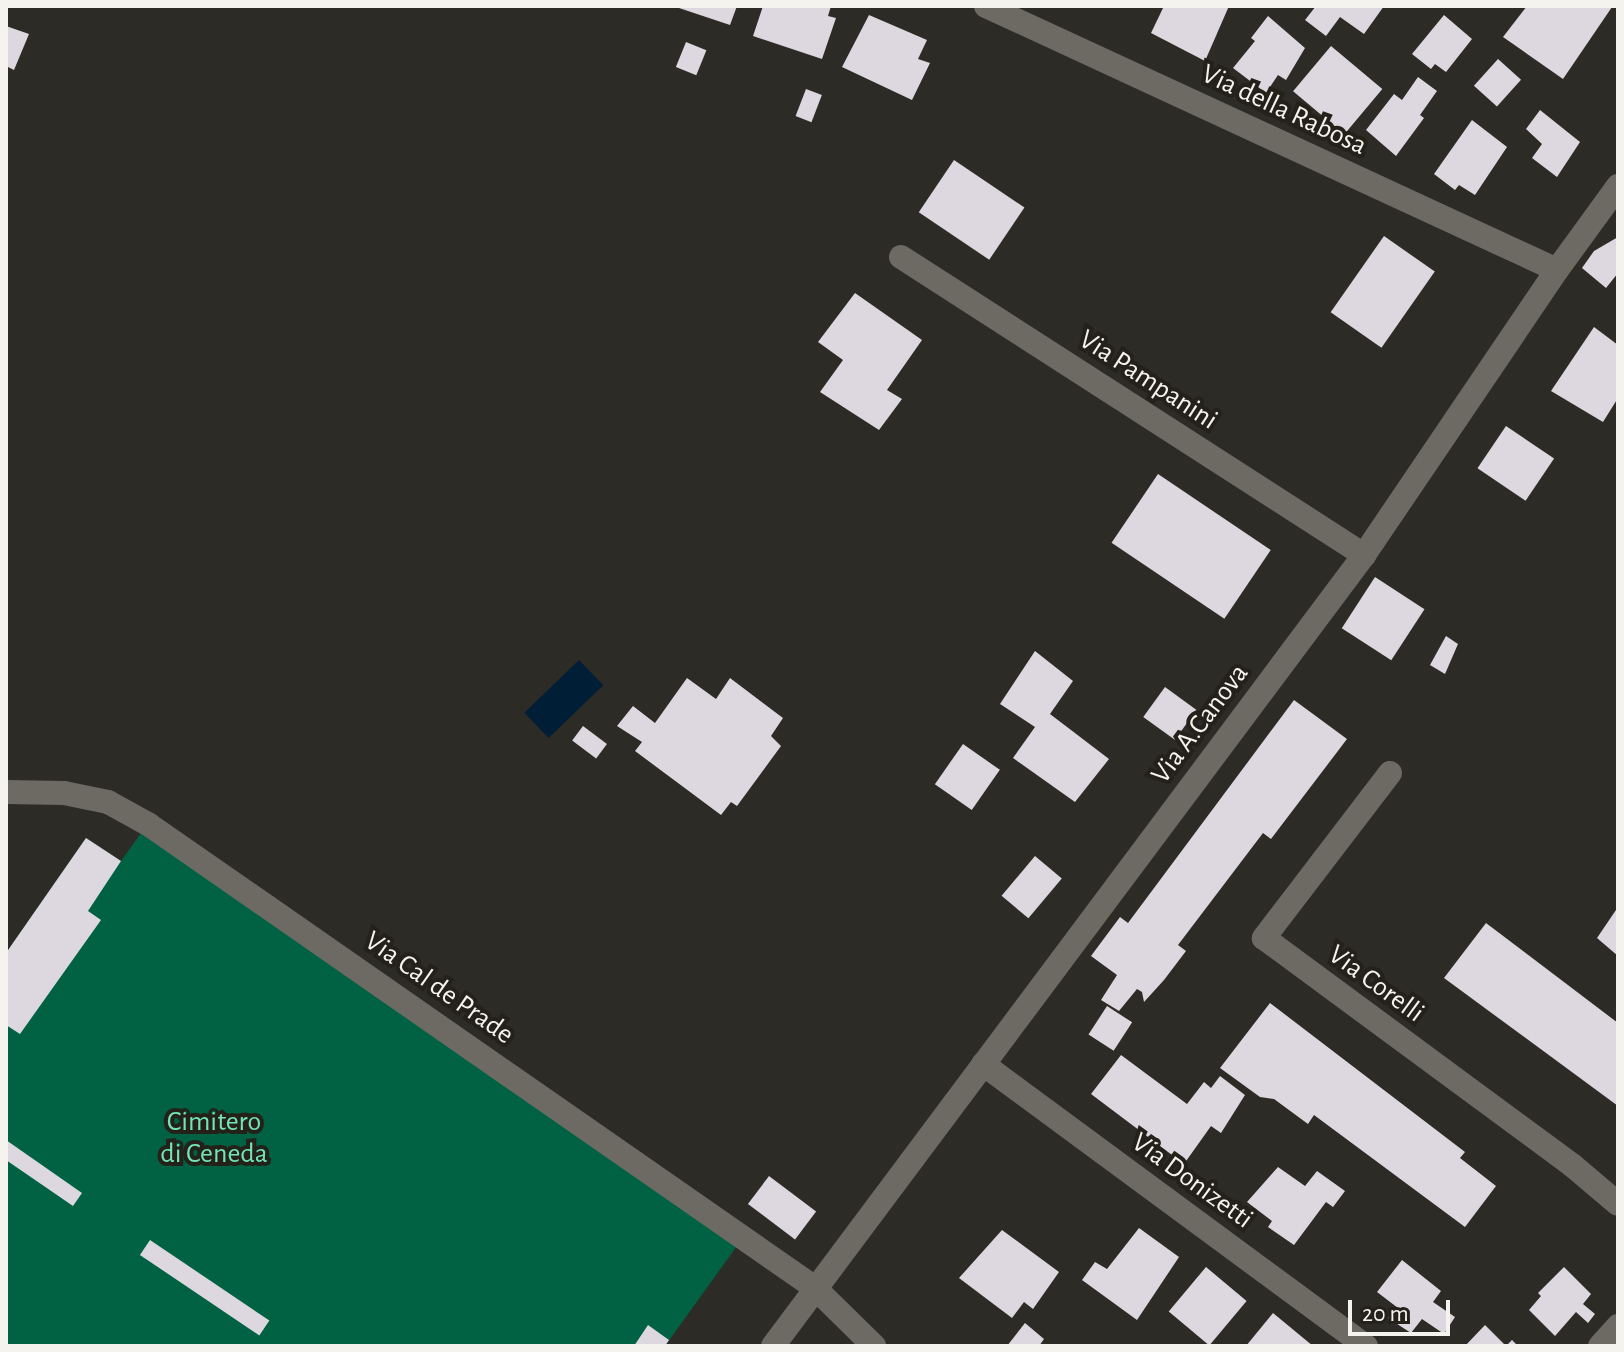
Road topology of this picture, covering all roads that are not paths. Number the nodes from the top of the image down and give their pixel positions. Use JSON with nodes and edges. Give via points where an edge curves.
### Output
{"nodes":[{"id":1,"x":986,"y":6,"type":"edge"},
{"id":2,"x":1618,"y":186,"type":"edge"},
{"id":3,"x":901,"y":257,"type":"dead end"},
{"id":4,"x":1557,"y":270,"type":"junction"},
{"id":5,"x":1364,"y":555,"type":"junction"},
{"id":6,"x":1390,"y":773,"type":"dead end"},
{"id":7,"x":6,"y":792,"type":"edge"},
{"id":8,"x":983,"y":1064,"type":"junction"},
{"id":9,"x":1618,"y":1204,"type":"edge"},
{"id":10,"x":815,"y":1288,"type":"junction"},
{"id":11,"x":1618,"y":1326,"type":"edge"},
{"id":12,"x":773,"y":1346,"type":"edge"},
{"id":13,"x":874,"y":1346,"type":"edge"},
{"id":14,"x":1366,"y":1346,"type":"edge"},
{"id":15,"x":1600,"y":1346,"type":"edge"}],
"edges":[{"from":1,"to":4,"type":"street","name":"Via della Rabosa"},
{"from":2,"to":4,"type":"street","name":"Via A.Canova"},
{"from":3,"to":5,"type":"street","name":"Via Pampanini"},
{"from":4,"to":5,"type":"street","name":"Via A.Canova"},
{"from":5,"to":8,"type":"street","name":"Via A.Canova"},
{"from":6,"to":9,"type":"street","name":"Via Corelli","via":[[1264,938]]},
{"from":7,"to":10,"type":"street","name":"Via Cal de Prade","via":[[64,793],[108,802],[148,824]]},
{"from":8,"to":10,"type":"street","name":"Via A.Canova"},
{"from":8,"to":14,"type":"street","name":"Via Donizetti"},
{"from":10,"to":12,"type":"street","name":"Via A.Canova"},
{"from":10,"to":13,"type":"street","name":"Via Cal de Prade"},
{"from":11,"to":15,"type":"street"}]}
